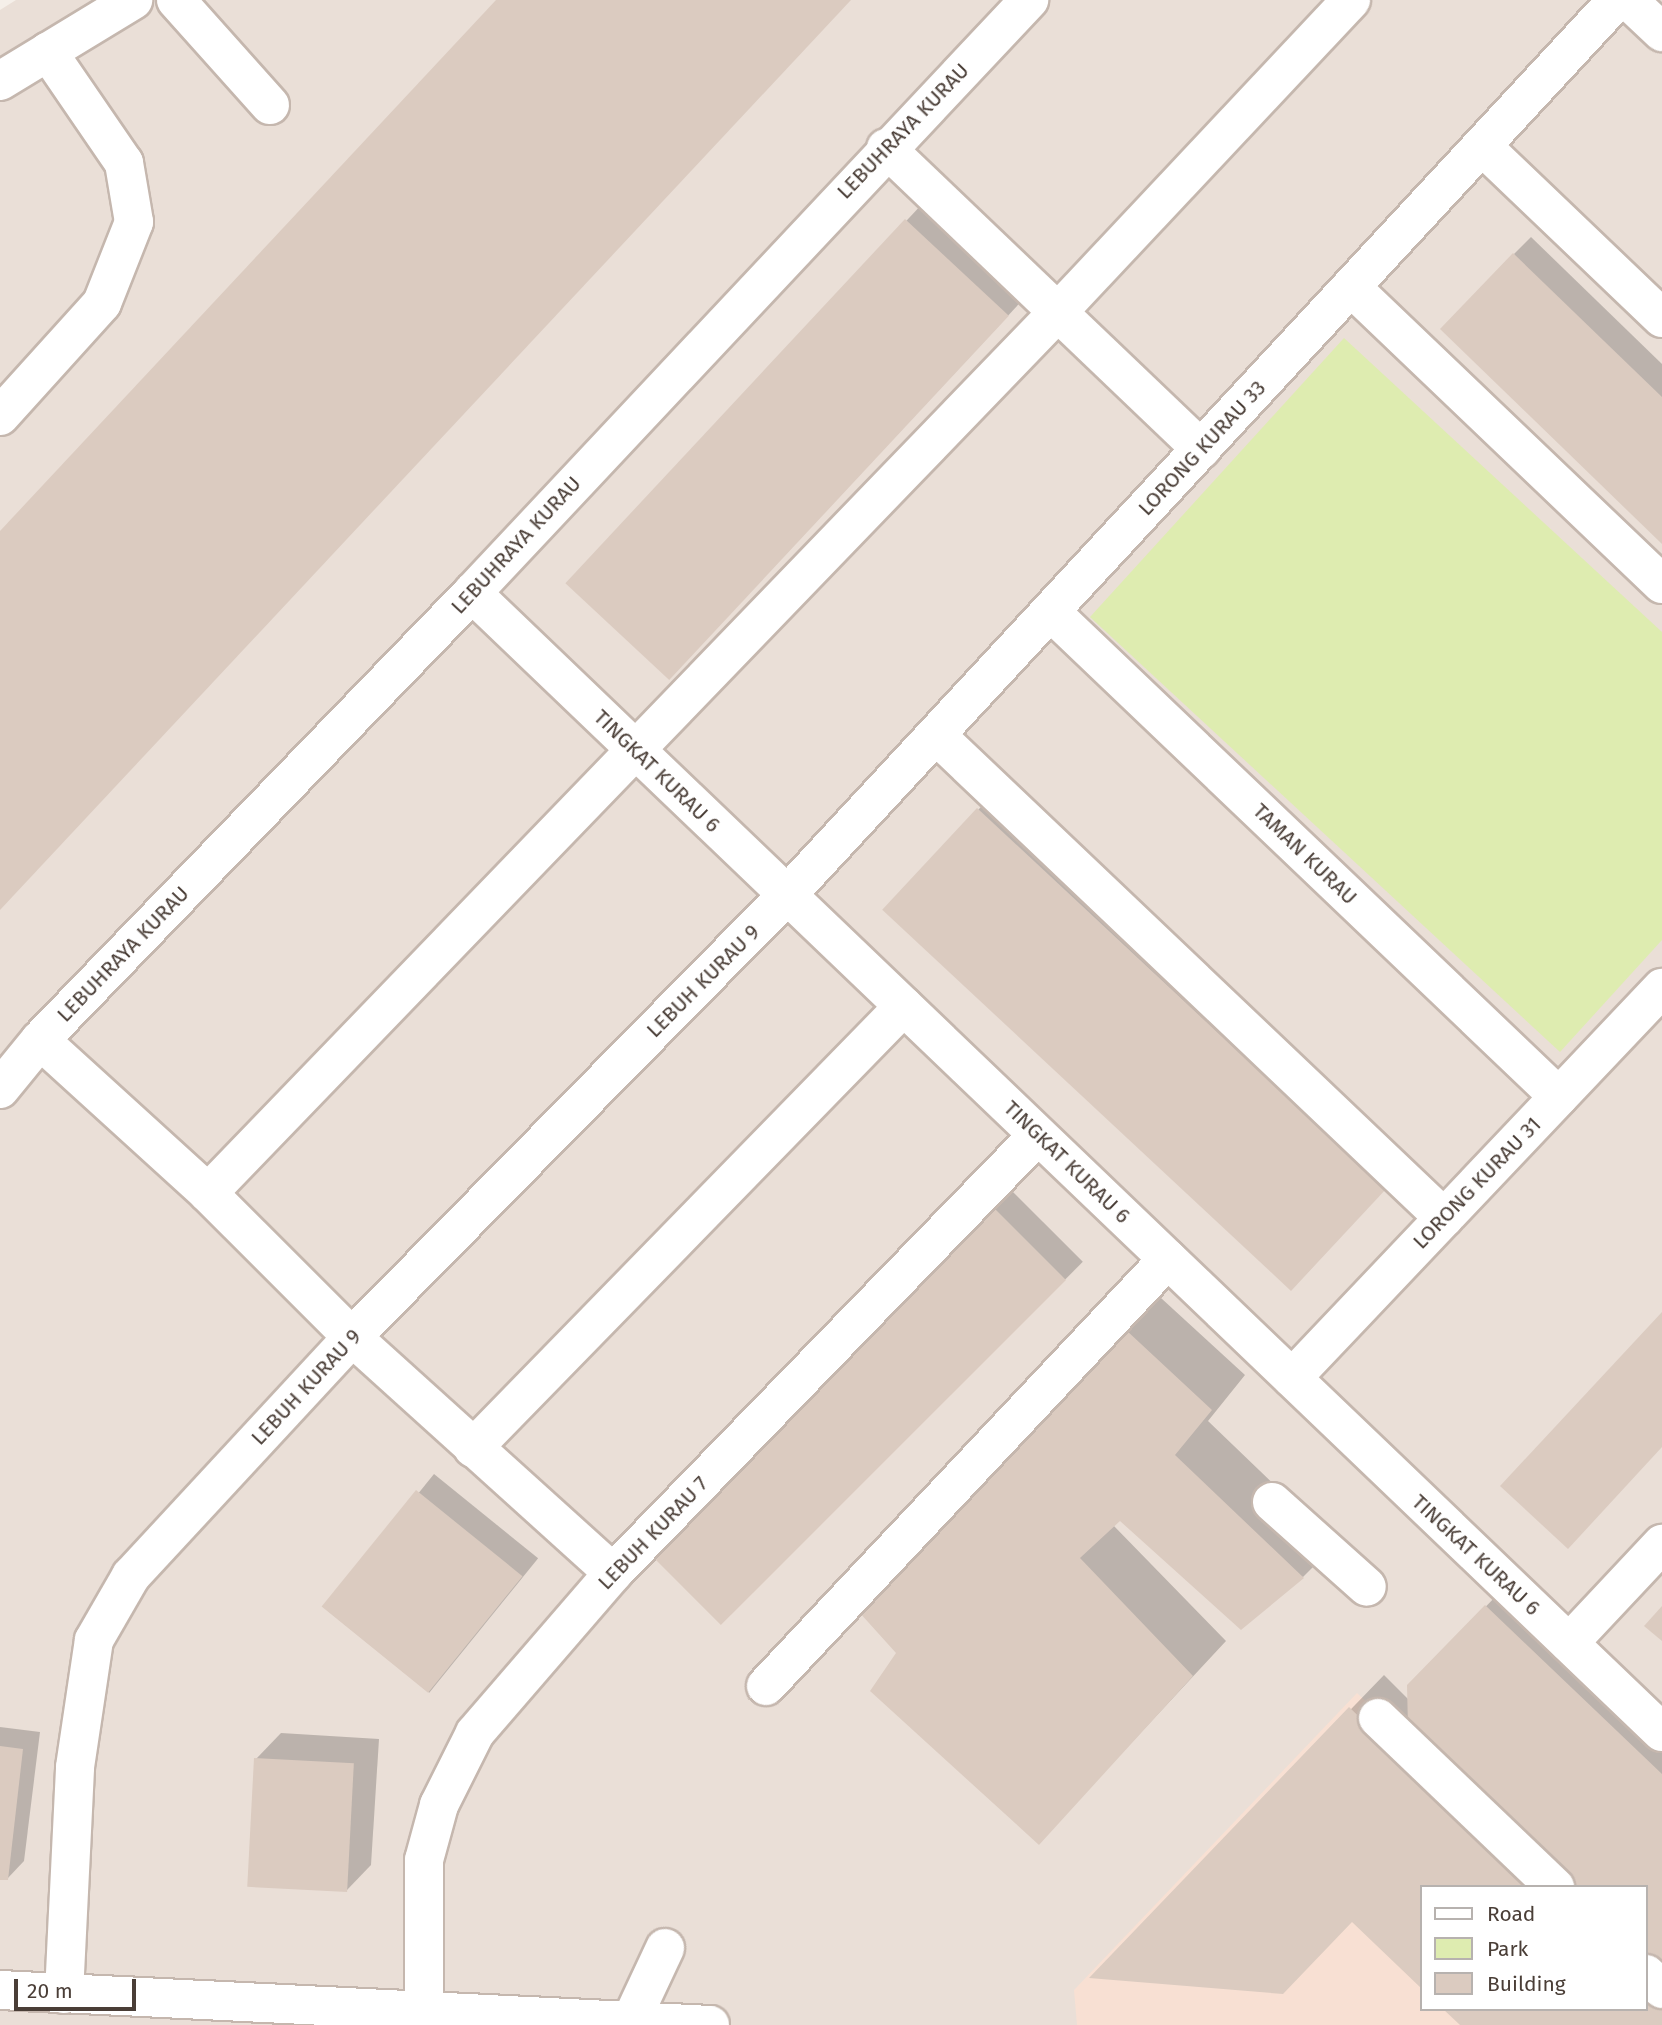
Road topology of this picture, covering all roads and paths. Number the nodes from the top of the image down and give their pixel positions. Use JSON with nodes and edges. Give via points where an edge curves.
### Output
{"nodes":[{"id":1,"x":132,"y":0,"type":"edge"},
{"id":2,"x":176,"y":0,"type":"edge"},
{"id":3,"x":1029,"y":0,"type":"edge"},
{"id":4,"x":1351,"y":0,"type":"edge"},
{"id":5,"x":1617,"y":0,"type":"edge"},
{"id":6,"x":1628,"y":0,"type":"edge"},
{"id":7,"x":1662,"y":32,"type":"edge"},
{"id":8,"x":48,"y":52,"type":"junction"},
{"id":9,"x":0,"y":81,"type":"edge"},
{"id":10,"x":270,"y":105,"type":"dead end"},
{"id":11,"x":1482,"y":146,"type":"junction"},
{"id":12,"x":886,"y":148,"type":"junction"},
{"id":13,"x":1351,"y":287,"type":"junction"},
{"id":14,"x":1058,"y":312,"type":"junction"},
{"id":15,"x":1662,"y":318,"type":"edge"},
{"id":16,"x":0,"y":416,"type":"edge"},
{"id":17,"x":1201,"y":449,"type":"junction"},
{"id":18,"x":1662,"y":584,"type":"edge"},
{"id":19,"x":472,"y":593,"type":"junction"},
{"id":20,"x":1051,"y":612,"type":"junction"},
{"id":21,"x":936,"y":735,"type":"junction"},
{"id":22,"x":637,"y":751,"type":"junction"},
{"id":23,"x":787,"y":895,"type":"junction"},
{"id":24,"x":1662,"y":988,"type":"edge"},
{"id":25,"x":904,"y":1006,"type":"junction"},
{"id":26,"x":40,"y":1040,"type":"junction"},
{"id":27,"x":0,"y":1089,"type":"edge"},
{"id":28,"x":1559,"y":1097,"type":"junction"},
{"id":29,"x":1038,"y":1135,"type":"junction"},
{"id":30,"x":208,"y":1193,"type":"junction"},
{"id":31,"x":1444,"y":1217,"type":"junction"},
{"id":32,"x":1168,"y":1259,"type":"junction"},
{"id":33,"x":352,"y":1337,"type":"junction"},
{"id":34,"x":1292,"y":1378,"type":"junction"},
{"id":35,"x":473,"y":1448,"type":"junction"},
{"id":36,"x":1272,"y":1502,"type":"dead end"},
{"id":37,"x":1662,"y":1544,"type":"edge"},
{"id":38,"x":613,"y":1573,"type":"junction"},
{"id":39,"x":1367,"y":1587,"type":"dead end"},
{"id":40,"x":1569,"y":1643,"type":"junction"},
{"id":41,"x":766,"y":1686,"type":"dead end"},
{"id":42,"x":1378,"y":1718,"type":"dead end"},
{"id":43,"x":1662,"y":1732,"type":"edge"},
{"id":44,"x":1553,"y":1885,"type":"edge"},
{"id":45,"x":665,"y":1948,"type":"dead end"},
{"id":46,"x":1648,"y":1976,"type":"edge"},
{"id":47,"x":1662,"y":1989,"type":"edge"},
{"id":48,"x":0,"y":1990,"type":"edge"},
{"id":49,"x":64,"y":1994,"type":"junction"},
{"id":50,"x":424,"y":2009,"type":"junction"},
{"id":51,"x":467,"y":2019,"type":"edge"},
{"id":52,"x":629,"y":2023,"type":"edge"},
{"id":53,"x":710,"y":2025,"type":"edge"}],
"edges":[{"from":1,"to":8,"type":"street"},
{"from":2,"to":10,"type":"street"},
{"from":3,"to":12,"type":"street","name":"LEBUHRAYA KURAU"},
{"from":4,"to":14,"type":"street"},
{"from":5,"to":11,"type":"street","name":"LORONG KURAU 33"},
{"from":6,"to":7,"type":"street"},
{"from":8,"to":9,"type":"street"},
{"from":8,"to":16,"type":"street","via":[[124,163],[134,222],[102,303]]},
{"from":11,"to":13,"type":"street","name":"LORONG KURAU 33"},
{"from":11,"to":15,"type":"street"},
{"from":12,"to":14,"type":"street"},
{"from":12,"to":19,"type":"street","name":"LEBUHRAYA KURAU"},
{"from":13,"to":17,"type":"street","name":"LORONG KURAU 33"},
{"from":13,"to":18,"type":"street"},
{"from":14,"to":17,"type":"street"},
{"from":14,"to":22,"type":"street"},
{"from":17,"to":20,"type":"street","name":"LORONG KURAU 33"},
{"from":19,"to":22,"type":"street","name":"TINGKAT KURAU 6"},
{"from":19,"to":26,"type":"street","name":"LEBUHRAYA KURAU"},
{"from":20,"to":21,"type":"street","name":"LORONG KURAU 33"},
{"from":20,"to":28,"type":"street","name":"TAMAN KURAU"},
{"from":21,"to":23,"type":"street","name":"LORONG KURAU 33"},
{"from":21,"to":31,"type":"street"},
{"from":22,"to":23,"type":"street","name":"TINGKAT KURAU 6"},
{"from":22,"to":30,"type":"street"},
{"from":23,"to":25,"type":"street","name":"TINGKAT KURAU 6"},
{"from":23,"to":33,"type":"street","name":"LEBUH KURAU 9"},
{"from":24,"to":28,"type":"street","name":"LORONG KURAU 31"},
{"from":25,"to":29,"type":"street","name":"TINGKAT KURAU 6"},
{"from":25,"to":35,"type":"street"},
{"from":26,"to":27,"type":"street","name":"LEBUHRAYA KURAU"},
{"from":26,"to":30,"type":"street"},
{"from":28,"to":31,"type":"street","name":"LORONG KURAU 31"},
{"from":29,"to":32,"type":"street","name":"TINGKAT KURAU 6"},
{"from":29,"to":38,"type":"street","name":"LEBUH KURAU 7"},
{"from":30,"to":33,"type":"street"},
{"from":31,"to":34,"type":"street","name":"LORONG KURAU 31"},
{"from":32,"to":34,"type":"street","name":"TINGKAT KURAU 6"},
{"from":32,"to":41,"type":"street"},
{"from":33,"to":35,"type":"street"},
{"from":33,"to":49,"type":"street","name":"LEBUH KURAU 9","via":[[131,1576],[94,1640],[75,1767]]},
{"from":34,"to":40,"type":"street","name":"TINGKAT KURAU 6"},
{"from":35,"to":38,"type":"street"},
{"from":36,"to":39,"type":"street"},
{"from":37,"to":40,"type":"street"},
{"from":38,"to":50,"type":"street","name":"LEBUH KURAU 7","via":[[475,1733],[439,1805],[424,1860]]},
{"from":40,"to":43,"type":"street","name":"TINGKAT KURAU 6"},
{"from":42,"to":44,"type":"street"},
{"from":45,"to":52,"type":"street"},
{"from":46,"to":47,"type":"street"},
{"from":48,"to":49,"type":"street"},
{"from":49,"to":50,"type":"street"},
{"from":50,"to":51,"type":"street"},
{"from":51,"to":52,"type":"street"},
{"from":52,"to":53,"type":"street"}]}
